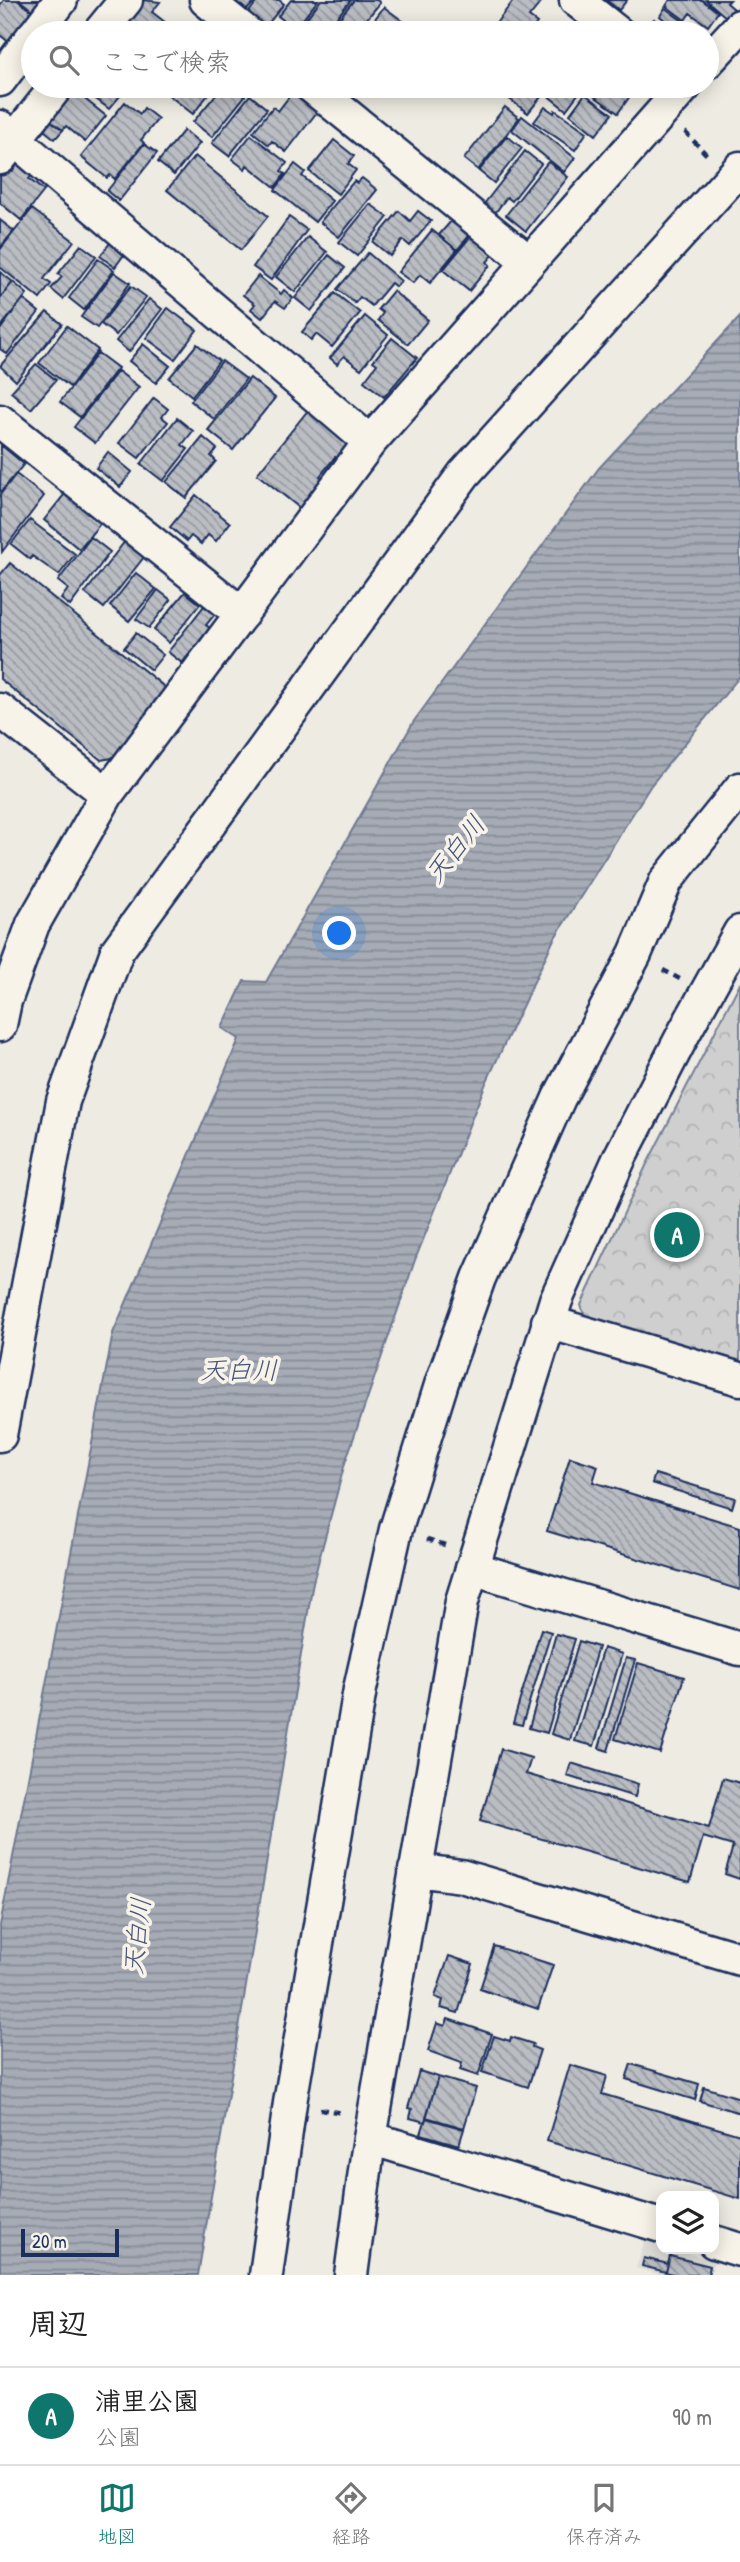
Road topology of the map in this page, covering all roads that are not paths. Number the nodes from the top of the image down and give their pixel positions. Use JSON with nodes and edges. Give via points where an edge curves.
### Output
{"nodes":[{"id":1,"x":61,"y":0,"type":"edge"},
{"id":2,"x":126,"y":0,"type":"edge"},
{"id":3,"x":206,"y":0,"type":"edge"},
{"id":4,"x":576,"y":0,"type":"edge"},
{"id":5,"x":45,"y":21,"type":"edge"},
{"id":6,"x":109,"y":21,"type":"edge"},
{"id":7,"x":232,"y":21,"type":"edge"},
{"id":8,"x":603,"y":21,"type":"edge"},
{"id":9,"x":740,"y":26,"type":"edge"},
{"id":10,"x":719,"y":49,"type":"edge"},
{"id":11,"x":21,"y":52,"type":"edge"},
{"id":12,"x":0,"y":80,"type":"edge"},
{"id":13,"x":46,"y":98,"type":"edge"},
{"id":14,"x":326,"y":98,"type":"edge"},
{"id":15,"x":674,"y":98,"type":"edge"},
{"id":16,"x":5,"y":141,"type":"edge"},
{"id":17,"x":735,"y":174,"type":"edge"},
{"id":18,"x":529,"y":262,"type":"junction"},
{"id":19,"x":0,"y":421,"type":"edge"},
{"id":20,"x":370,"y":442,"type":"junction"},
{"id":21,"x":242,"y":614,"type":"junction"},
{"id":22,"x":0,"y":710,"type":"edge"},
{"id":23,"x":740,"y":789,"type":"edge"},
{"id":24,"x":107,"y":794,"type":"junction"},
{"id":25,"x":33,"y":924,"type":"junction"},
{"id":26,"x":740,"y":932,"type":"edge"},
{"id":27,"x":0,"y":943,"type":"edge"},
{"id":28,"x":0,"y":1025,"type":"edge"},
{"id":29,"x":548,"y":1322,"type":"junction"},
{"id":30,"x":740,"y":1379,"type":"edge"},
{"id":31,"x":0,"y":1435,"type":"edge"},
{"id":32,"x":461,"y":1562,"type":"junction"},
{"id":33,"x":740,"y":1649,"type":"edge"},
{"id":34,"x":415,"y":1870,"type":"junction"},
{"id":35,"x":740,"y":1959,"type":"edge"},
{"id":36,"x":370,"y":2138,"type":"junction"},
{"id":37,"x":656,"y":2224,"type":"edge"},
{"id":38,"x":719,"y":2244,"type":"edge"},
{"id":39,"x":740,"y":2250,"type":"edge"},
{"id":40,"x":266,"y":2275,"type":"edge"},
{"id":41,"x":351,"y":2275,"type":"edge"}],
"edges":[{"from":1,"to":5,"type":"street"},
{"from":2,"to":6,"type":"street"},
{"from":3,"to":7,"type":"street"},
{"from":4,"to":8,"type":"street"},
{"from":9,"to":10,"type":"street"},
{"from":11,"to":12,"type":"street"},
{"from":13,"to":16,"type":"street"},
{"from":14,"to":18,"type":"street"},
{"from":15,"to":18,"type":"street"},
{"from":16,"to":20,"type":"street"},
{"from":17,"to":31,"type":"street","via":[[464,474],[117,951],[64,1101]]},
{"from":18,"to":20,"type":"street"},
{"from":19,"to":21,"type":"street"},
{"from":20,"to":21,"type":"street"},
{"from":21,"to":24,"type":"street"},
{"from":22,"to":24,"type":"street"},
{"from":23,"to":40,"type":"street","via":[[666,881],[635,954],[554,1109],[479,1279],[442,1382],[396,1529],[360,1689]]},
{"from":24,"to":25,"type":"street"},
{"from":25,"to":27,"type":"street"},
{"from":25,"to":28,"type":"street"},
{"from":26,"to":29,"type":"street","via":[[620,1157]]},
{"from":29,"to":30,"type":"street"},
{"from":29,"to":32,"type":"street"},
{"from":32,"to":33,"type":"street"},
{"from":32,"to":34,"type":"street","via":[[462,1601]]},
{"from":34,"to":35,"type":"street","via":[[461,1877]]},
{"from":34,"to":36,"type":"street"},
{"from":36,"to":37,"type":"street"},
{"from":36,"to":41,"type":"street"},
{"from":38,"to":39,"type":"street"}]}
